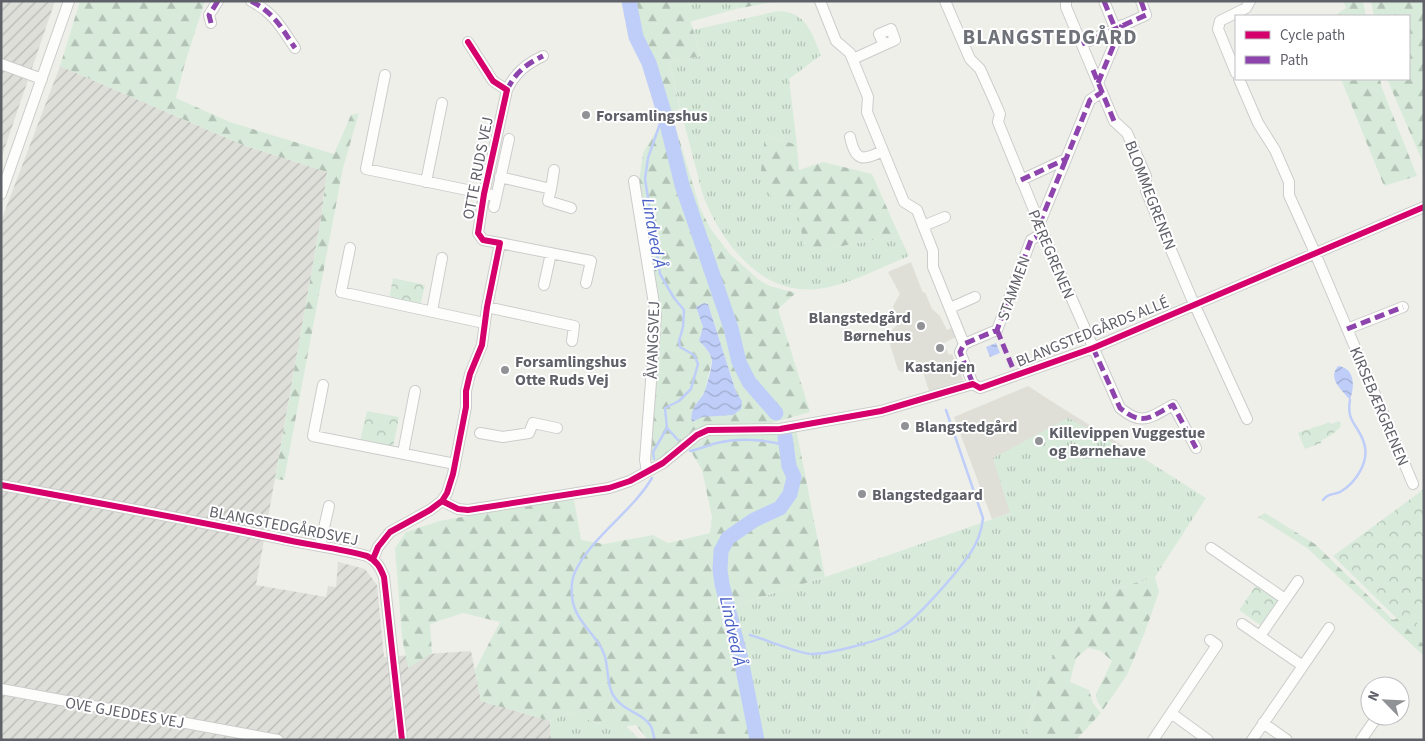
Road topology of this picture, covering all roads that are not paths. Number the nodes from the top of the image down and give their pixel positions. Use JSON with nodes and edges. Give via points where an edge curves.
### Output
{"nodes":[{"id":1,"x":69,"y":1,"type":"edge"},
{"id":2,"x":218,"y":1,"type":"edge"},
{"id":3,"x":251,"y":1,"type":"edge"},
{"id":4,"x":820,"y":1,"type":"edge"},
{"id":5,"x":945,"y":1,"type":"edge"},
{"id":6,"x":1066,"y":1,"type":"edge"},
{"id":7,"x":1104,"y":1,"type":"edge"},
{"id":8,"x":1141,"y":1,"type":"edge"},
{"id":9,"x":1250,"y":1,"type":"edge"},
{"id":10,"x":211,"y":24,"type":"dead end"},
{"id":11,"x":1119,"y":27,"type":"junction"},
{"id":12,"x":468,"y":42,"type":"dead end"},
{"id":13,"x":1082,"y":44,"type":"junction"},
{"id":14,"x":884,"y":45,"type":"dead end"},
{"id":15,"x":295,"y":48,"type":"dead end"},
{"id":16,"x":543,"y":56,"type":"dead end"},
{"id":17,"x":853,"y":59,"type":"junction"},
{"id":18,"x":1,"y":64,"type":"edge"},
{"id":19,"x":1235,"y":70,"type":"edge"},
{"id":20,"x":385,"y":75,"type":"dead end"},
{"id":21,"x":42,"y":78,"type":"junction"},
{"id":22,"x":1239,"y":80,"type":"edge"},
{"id":23,"x":1100,"y":88,"type":"junction"},
{"id":24,"x":506,"y":90,"type":"junction"},
{"id":25,"x":442,"y":103,"type":"dead end"},
{"id":26,"x":850,"y":138,"type":"dead end"},
{"id":27,"x":509,"y":139,"type":"dead end"},
{"id":28,"x":883,"y":151,"type":"junction"},
{"id":29,"x":1066,"y":159,"type":"junction"},
{"id":30,"x":554,"y":170,"type":"dead end"},
{"id":31,"x":500,"y":177,"type":"junction"},
{"id":32,"x":1021,"y":180,"type":"junction"},
{"id":33,"x":634,"y":181,"type":"dead end"},
{"id":34,"x":426,"y":182,"type":"junction"},
{"id":35,"x":551,"y":189,"type":"junction"},
{"id":36,"x":1,"y":194,"type":"edge"},
{"id":37,"x":484,"y":194,"type":"junction"},
{"id":38,"x":496,"y":196,"type":"junction"},
{"id":39,"x":494,"y":207,"type":"dead end"},
{"id":40,"x":1424,"y":207,"type":"edge"},
{"id":41,"x":571,"y":208,"type":"dead end"},
{"id":42,"x":945,"y":217,"type":"dead end"},
{"id":43,"x":923,"y":226,"type":"junction"},
{"id":44,"x":1041,"y":229,"type":"junction"},
{"id":45,"x":500,"y":243,"type":"junction"},
{"id":46,"x":350,"y":248,"type":"dead end"},
{"id":47,"x":551,"y":253,"type":"junction"},
{"id":48,"x":1315,"y":253,"type":"junction"},
{"id":49,"x":442,"y":258,"type":"dead end"},
{"id":50,"x":586,"y":283,"type":"dead end"},
{"id":51,"x":544,"y":285,"type":"dead end"},
{"id":52,"x":975,"y":298,"type":"dead end"},
{"id":53,"x":1194,"y":304,"type":"junction"},
{"id":54,"x":1403,"y":306,"type":"dead end"},
{"id":55,"x":487,"y":307,"type":"junction"},
{"id":56,"x":950,"y":308,"type":"junction"},
{"id":57,"x":432,"y":311,"type":"junction"},
{"id":58,"x":484,"y":323,"type":"junction"},
{"id":59,"x":1347,"y":329,"type":"junction"},
{"id":60,"x":572,"y":341,"type":"dead end"},
{"id":61,"x":964,"y":344,"type":"junction"},
{"id":62,"x":1094,"y":348,"type":"junction"},
{"id":63,"x":973,"y":384,"type":"junction"},
{"id":64,"x":323,"y":385,"type":"dead end"},
{"id":65,"x":415,"y":391,"type":"dead end"},
{"id":66,"x":1246,"y":418,"type":"dead end"},
{"id":67,"x":557,"y":428,"type":"dead end"},
{"id":68,"x":480,"y":433,"type":"dead end"},
{"id":69,"x":1196,"y":448,"type":"dead end"},
{"id":70,"x":403,"y":454,"type":"junction"},
{"id":71,"x":455,"y":464,"type":"junction"},
{"id":72,"x":647,"y":471,"type":"junction"},
{"id":73,"x":1413,"y":484,"type":"dead end"},
{"id":74,"x":1,"y":485,"type":"edge"},
{"id":75,"x":442,"y":501,"type":"junction"},
{"id":76,"x":329,"y":506,"type":"dead end"},
{"id":77,"x":320,"y":545,"type":"junction"},
{"id":78,"x":1211,"y":548,"type":"dead end"},
{"id":79,"x":373,"y":559,"type":"junction"},
{"id":80,"x":1298,"y":580,"type":"dead end"},
{"id":81,"x":1285,"y":598,"type":"junction"},
{"id":82,"x":1242,"y":624,"type":"dead end"},
{"id":83,"x":1329,"y":628,"type":"dead end"},
{"id":84,"x":1260,"y":636,"type":"junction"},
{"id":85,"x":1210,"y":640,"type":"dead end"},
{"id":86,"x":1302,"y":666,"type":"junction"},
{"id":87,"x":1,"y":689,"type":"edge"},
{"id":88,"x":1171,"y":713,"type":"junction"},
{"id":89,"x":1263,"y":723,"type":"junction"},
{"id":90,"x":1372,"y":726,"type":"edge"},
{"id":91,"x":278,"y":740,"type":"edge"},
{"id":92,"x":402,"y":740,"type":"edge"},
{"id":93,"x":1153,"y":740,"type":"edge"},
{"id":94,"x":1208,"y":740,"type":"edge"},
{"id":95,"x":1252,"y":740,"type":"edge"},
{"id":96,"x":1287,"y":740,"type":"edge"},
{"id":97,"x":1361,"y":740,"type":"edge"}],
"edges":[{"from":1,"to":21,"type":"street"},
{"from":2,"to":10,"type":"street","via":[[209,16]]},
{"from":3,"to":15,"type":"street","via":[[271,14]]},
{"from":4,"to":17,"type":"street","via":[[836,41]]},
{"from":5,"to":32,"type":"street","name":"PÆREGRENEN","via":[[970,59],[980,69],[1000,114],[998,122]]},
{"from":6,"to":13,"type":"street","name":"BLOMMEGRENEN"},
{"from":7,"to":11,"type":"street"},
{"from":8,"to":11,"type":"street","via":[[1146,15]]},
{"from":9,"to":19,"type":"street","via":[[1246,8],[1218,25]]},
{"from":11,"to":13,"type":"street"},
{"from":11,"to":23,"type":"street","name":"STAMMEN"},
{"from":12,"to":24,"type":"street","via":[[493,81]]},
{"from":13,"to":23,"type":"street","name":"BLOMMEGRENEN"},
{"from":14,"to":17,"type":"street"},
{"from":16,"to":24,"type":"street","name":"OTTE RUDS VEJ","via":[[519,70]]},
{"from":17,"to":28,"type":"street","via":[[868,97],[867,112]]},
{"from":18,"to":21,"type":"street"},
{"from":20,"to":34,"type":"street","name":"OTTE RUDS VEJ","via":[[366,169]]},
{"from":21,"to":36,"type":"street"},
{"from":22,"to":48,"type":"street","name":"KIRSEBÆRGRENEN","via":[[1258,123],[1273,144],[1289,182],[1289,195]]},
{"from":23,"to":29,"type":"street","name":"STAMMEN","via":[[1090,100]]},
{"from":23,"to":53,"type":"street","name":"BLOMMEGRENEN","via":[[1114,121],[1127,133],[1146,176],[1146,191]]},
{"from":24,"to":37,"type":"street","name":"OTTE RUDS VEJ"},
{"from":25,"to":34,"type":"street"},
{"from":26,"to":28,"type":"street","via":[[854,151],[861,157],[867,158]]},
{"from":27,"to":31,"type":"street","name":"OTTE RUDS VEJ"},
{"from":28,"to":43,"type":"street","via":[[904,202],[917,210]]},
{"from":29,"to":32,"type":"street"},
{"from":29,"to":44,"type":"street","name":"STAMMEN"},
{"from":30,"to":35,"type":"street"},
{"from":31,"to":35,"type":"street","name":"OTTE RUDS VEJ"},
{"from":31,"to":38,"type":"street","name":"OTTE RUDS VEJ"},
{"from":32,"to":44,"type":"street","name":"PÆREGRENEN"},
{"from":33,"to":72,"type":"street","name":"ÅVANGSVEJ","via":[[656,316],[645,460]]},
{"from":34,"to":37,"type":"street","name":"OTTE RUDS VEJ"},
{"from":35,"to":41,"type":"street","via":[[548,201]]},
{"from":37,"to":38,"type":"street","name":"OTTE RUDS VEJ"},
{"from":37,"to":45,"type":"street","name":"OTTE RUDS VEJ","via":[[478,233],[483,240]]},
{"from":38,"to":39,"type":"street","name":"OTTE RUDS VEJ"},
{"from":40,"to":48,"type":"street","name":"BLANGSTEDGÅRDS ALLÉ"},
{"from":42,"to":43,"type":"street"},
{"from":43,"to":56,"type":"street","via":[[932,251],[933,267]]},
{"from":44,"to":61,"type":"street","name":"STAMMEN","via":[[1031,240],[998,330]]},
{"from":44,"to":62,"type":"street","name":"PÆREGRENEN"},
{"from":45,"to":47,"type":"street","name":"OTTE RUDS VEJ"},
{"from":45,"to":55,"type":"street"},
{"from":46,"to":57,"type":"street","via":[[341,292]]},
{"from":47,"to":50,"type":"street","name":"OTTE RUDS VEJ","via":[[591,260]]},
{"from":47,"to":51,"type":"street"},
{"from":48,"to":53,"type":"street","name":"BLANGSTEDGÅRDS ALLÉ"},
{"from":48,"to":59,"type":"street","name":"KIRSEBÆRGRENEN"},
{"from":49,"to":57,"type":"street"},
{"from":52,"to":56,"type":"street"},
{"from":53,"to":62,"type":"street","name":"BLANGSTEDGÅRDS ALLÉ"},
{"from":53,"to":66,"type":"street","name":"BLOMMEGRENEN"},
{"from":54,"to":59,"type":"street","name":"KIRSEBÆRGRENEN"},
{"from":55,"to":58,"type":"street"},
{"from":55,"to":60,"type":"street","via":[[574,326]]},
{"from":56,"to":61,"type":"street"},
{"from":57,"to":58,"type":"street"},
{"from":58,"to":71,"type":"street","via":[[482,346],[466,391]]},
{"from":59,"to":73,"type":"street","name":"KIRSEBÆRGRENEN"},
{"from":61,"to":63,"type":"street","via":[[960,352]]},
{"from":62,"to":63,"type":"street","name":"BLANGSTEDGÅRDS ALLÉ","via":[[980,388]]},
{"from":62,"to":69,"type":"street","name":"PÆREGRENEN","via":[[1120,408],[1138,419],[1148,418],[1173,405]]},
{"from":63,"to":72,"type":"street","name":"BLANGSTEDGÅRDS ALLÉ","via":[[881,411],[780,429],[708,430]]},
{"from":64,"to":70,"type":"street","via":[[313,436]]},
{"from":65,"to":70,"type":"street"},
{"from":67,"to":68,"type":"street","via":[[533,423],[529,433],[503,437]]},
{"from":70,"to":71,"type":"street"},
{"from":71,"to":75,"type":"street"},
{"from":72,"to":75,"type":"street","via":[[609,488],[468,510],[458,510]]},
{"from":74,"to":77,"type":"street","name":"BLANGSTEDGÅRDSVEJ"},
{"from":75,"to":79,"type":"street","name":"BLANGSTEDGÅRDSVEJ","via":[[390,532],[382,540]]},
{"from":76,"to":77,"type":"street","name":"BLANGSTEDGÅRDSVEJ"},
{"from":77,"to":79,"type":"street","name":"BLANGSTEDGÅRDSVEJ"},
{"from":78,"to":81,"type":"street"},
{"from":79,"to":92,"type":"street","via":[[384,577]]},
{"from":80,"to":81,"type":"street"},
{"from":81,"to":84,"type":"street"},
{"from":82,"to":84,"type":"street"},
{"from":83,"to":86,"type":"street"},
{"from":84,"to":86,"type":"street"},
{"from":85,"to":88,"type":"street","via":[[1217,645]]},
{"from":86,"to":89,"type":"street"},
{"from":87,"to":91,"type":"street","name":"OVE GJEDDES VEJ"},
{"from":88,"to":93,"type":"street"},
{"from":88,"to":94,"type":"street"},
{"from":89,"to":95,"type":"street"},
{"from":89,"to":96,"type":"street"},
{"from":90,"to":97,"type":"street"}]}
